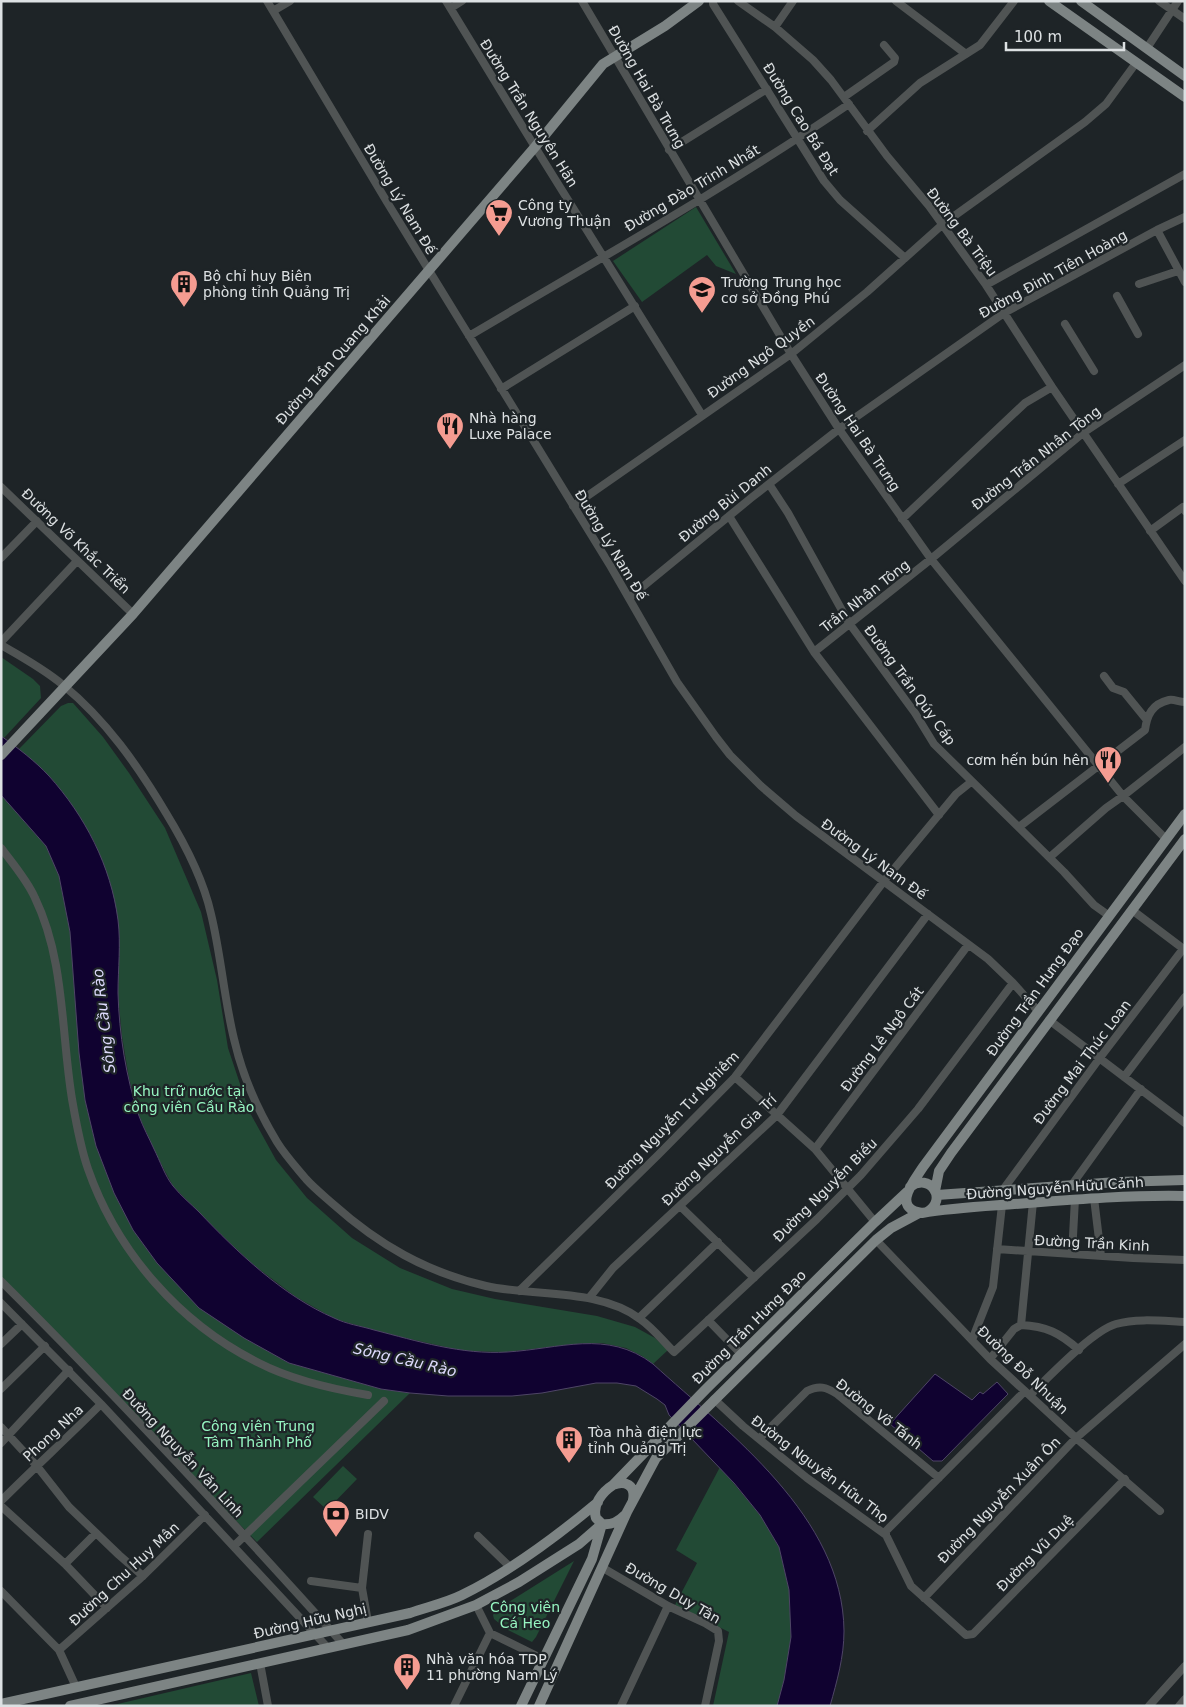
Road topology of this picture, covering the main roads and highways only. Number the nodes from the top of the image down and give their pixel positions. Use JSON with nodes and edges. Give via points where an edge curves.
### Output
{"nodes":[{"id":1,"x":699,"y":1,"type":"edge"},
{"id":2,"x":1049,"y":1,"type":"edge"},
{"id":3,"x":1081,"y":1,"type":"edge"},
{"id":4,"x":1147,"y":48,"type":"junction"},
{"id":5,"x":1136,"y":63,"type":"junction"},
{"id":6,"x":1185,"y":76,"type":"edge"},
{"id":7,"x":1185,"y":97,"type":"edge"},
{"id":8,"x":1,"y":755,"type":"edge"},
{"id":9,"x":1185,"y":814,"type":"edge"},
{"id":10,"x":1166,"y":839,"type":"junction"},
{"id":11,"x":1185,"y":839,"type":"edge"},
{"id":12,"x":1181,"y":851,"type":"edge"},
{"id":13,"x":1038,"y":1010,"type":"junction"},
{"id":14,"x":1049,"y":1020,"type":"junction"},
{"id":15,"x":1185,"y":1180,"type":"edge"},
{"id":16,"x":909,"y":1190,"type":"junction"},
{"id":17,"x":936,"y":1193,"type":"junction"},
{"id":18,"x":1185,"y":1196,"type":"edge"},
{"id":19,"x":923,"y":1213,"type":"junction"},
{"id":20,"x":613,"y":1485,"type":"junction"},
{"id":21,"x":633,"y":1501,"type":"junction"},
{"id":22,"x":598,"y":1502,"type":"junction"},
{"id":23,"x":628,"y":1512,"type":"junction"},
{"id":24,"x":602,"y":1524,"type":"junction"},
{"id":25,"x":543,"y":1659,"type":"junction"},
{"id":26,"x":558,"y":1666,"type":"junction"},
{"id":27,"x":152,"y":1670,"type":"junction"},
{"id":28,"x":116,"y":1678,"type":"junction"},
{"id":29,"x":152,"y":1687,"type":"junction"},
{"id":30,"x":119,"y":1695,"type":"junction"},
{"id":31,"x":1,"y":1704,"type":"edge"},
{"id":32,"x":70,"y":1706,"type":"edge"},
{"id":33,"x":521,"y":1706,"type":"edge"},
{"id":34,"x":539,"y":1706,"type":"edge"}],
"edges":[{"from":1,"to":8,"type":"main road","name":"Đường Trần Quang Khải","via":[[665,26],[614,55],[595,72],[535,147],[133,614]]},
{"from":2,"to":5,"type":"main road"},
{"from":3,"to":4,"type":"main road"},
{"from":4,"to":5,"type":"main road"},
{"from":4,"to":6,"type":"main road"},
{"from":5,"to":7,"type":"main road"},
{"from":9,"to":10,"type":"main road","name":"Đường Trần Hưng Đạo"},
{"from":10,"to":12,"type":"main road"},
{"from":10,"to":13,"type":"main road","name":"Đường Trần Hưng Đạo"},
{"from":11,"to":12,"type":"main road","name":"Đường Trần Hưng Đạo"},
{"from":12,"to":14,"type":"main road","name":"Đường Trần Hưng Đạo"},
{"from":13,"to":14,"type":"main road"},
{"from":13,"to":16,"type":"main road","name":"Đường Trần Hưng Đạo"},
{"from":14,"to":17,"type":"main road","name":"Đường Trần Hưng Đạo","via":[[939,1171]]},
{"from":15,"to":17,"type":"main road","name":"Đường Nguyễn Hữu Cảnh"},
{"from":16,"to":17,"type":"main road","via":[[916,1183],[924,1183],[931,1185]]},
{"from":16,"to":19,"type":"main road","via":[[907,1204],[912,1210]]},
{"from":16,"to":20,"type":"main road","name":"Đường Trần Hưng Đạo","via":[[698,1396]]},
{"from":17,"to":19,"type":"main road","via":[[935,1205]]},
{"from":18,"to":19,"type":"main road","name":"Đường Nguyễn Hữu Cảnh","via":[[1075,1199]]},
{"from":19,"to":21,"type":"main road","name":"Đường Trần Hưng Đạo","via":[[891,1228],[876,1240],[710,1402],[656,1458]]},
{"from":20,"to":21,"type":"main road","via":[[628,1483],[633,1489]]},
{"from":20,"to":22,"type":"main road","name":"Đường Trần Hưng Đạo"},
{"from":21,"to":23,"type":"main road"},
{"from":22,"to":24,"type":"main road","via":[[595,1515]]},
{"from":22,"to":27,"type":"main road","name":"Đường Hữu Nghị","via":[[510,1567],[460,1596],[410,1613]]},
{"from":23,"to":24,"type":"main road","via":[[614,1523]]},
{"from":23,"to":26,"type":"main road"},
{"from":24,"to":25,"type":"main road","via":[[592,1559]]},
{"from":24,"to":29,"type":"main road","via":[[519,1582],[476,1605],[408,1630]]},
{"from":25,"to":26,"type":"main road"},
{"from":25,"to":33,"type":"main road"},
{"from":26,"to":34,"type":"main road"},
{"from":27,"to":28,"type":"main road","name":"Đường Hữu Nghị"},
{"from":27,"to":29,"type":"main road"},
{"from":28,"to":30,"type":"main road"},
{"from":28,"to":31,"type":"main road","name":"Đường Hữu Nghị"},
{"from":29,"to":30,"type":"main road"},
{"from":30,"to":32,"type":"main road"}]}
